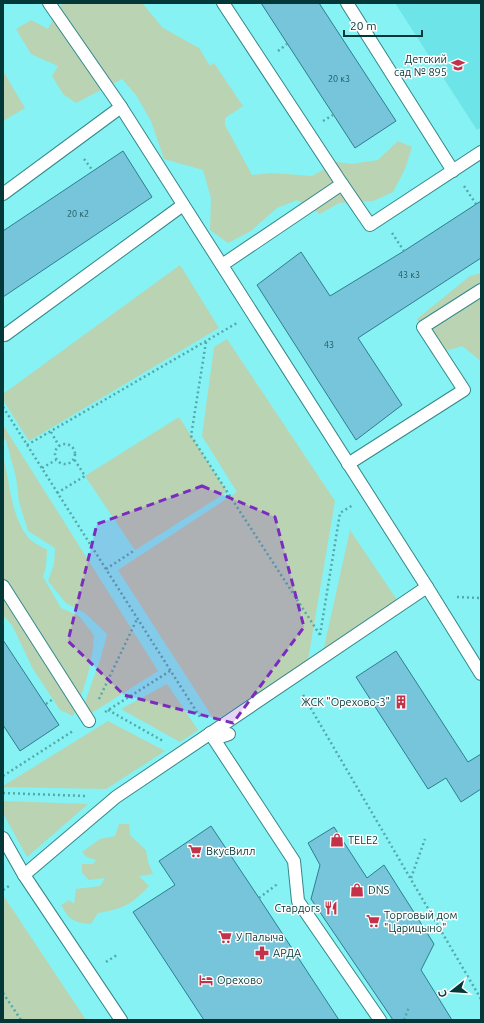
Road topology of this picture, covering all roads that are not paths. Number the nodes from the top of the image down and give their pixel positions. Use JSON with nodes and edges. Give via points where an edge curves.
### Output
{"nodes":[{"id":1,"x":49,"y":3,"type":"edge"},
{"id":2,"x":223,"y":3,"type":"edge"},
{"id":3,"x":347,"y":3,"type":"edge"},
{"id":4,"x":121,"y":107,"type":"junction"},
{"id":5,"x":481,"y":152,"type":"edge"},
{"id":6,"x":453,"y":171,"type":"junction"},
{"id":7,"x":342,"y":184,"type":"junction"},
{"id":8,"x":3,"y":194,"type":"edge"},
{"id":9,"x":183,"y":205,"type":"junction"},
{"id":10,"x":222,"y":265,"type":"junction"},
{"id":11,"x":481,"y":290,"type":"edge"},
{"id":12,"x":5,"y":335,"type":"dead end"},
{"id":13,"x":348,"y":464,"type":"junction"},
{"id":14,"x":3,"y":586,"type":"edge"},
{"id":15,"x":427,"y":586,"type":"junction"},
{"id":16,"x":481,"y":674,"type":"edge"},
{"id":17,"x":89,"y":721,"type":"road end"},
{"id":18,"x":228,"y":734,"type":"dead end"},
{"id":19,"x":212,"y":736,"type":"junction"},
{"id":20,"x":3,"y":838,"type":"edge"},
{"id":21,"x":24,"y":875,"type":"junction"},
{"id":22,"x":121,"y":1020,"type":"edge"},
{"id":23,"x":380,"y":1020,"type":"edge"}],
"edges":[{"from":1,"to":4,"type":"lane"},
{"from":2,"to":7,"type":"lane"},
{"from":3,"to":6,"type":"lane"},
{"from":4,"to":8,"type":"lane"},
{"from":4,"to":9,"type":"lane"},
{"from":5,"to":6,"type":"lane"},
{"from":6,"to":7,"type":"lane","via":[[370,225]]},
{"from":7,"to":10,"type":"lane"},
{"from":9,"to":10,"type":"lane"},
{"from":9,"to":12,"type":"lane"},
{"from":10,"to":13,"type":"lane"},
{"from":11,"to":13,"type":"lane","via":[[423,327],[464,390]]},
{"from":13,"to":15,"type":"lane"},
{"from":14,"to":17,"type":"lane"},
{"from":15,"to":16,"type":"lane"},
{"from":15,"to":19,"type":"lane","via":[[293,677]]},
{"from":18,"to":19,"type":"lane"},
{"from":19,"to":21,"type":"lane","via":[[182,752],[116,797]]},
{"from":19,"to":23,"type":"lane","via":[[294,861],[298,901]]},
{"from":20,"to":21,"type":"lane"},
{"from":21,"to":22,"type":"lane"}]}
